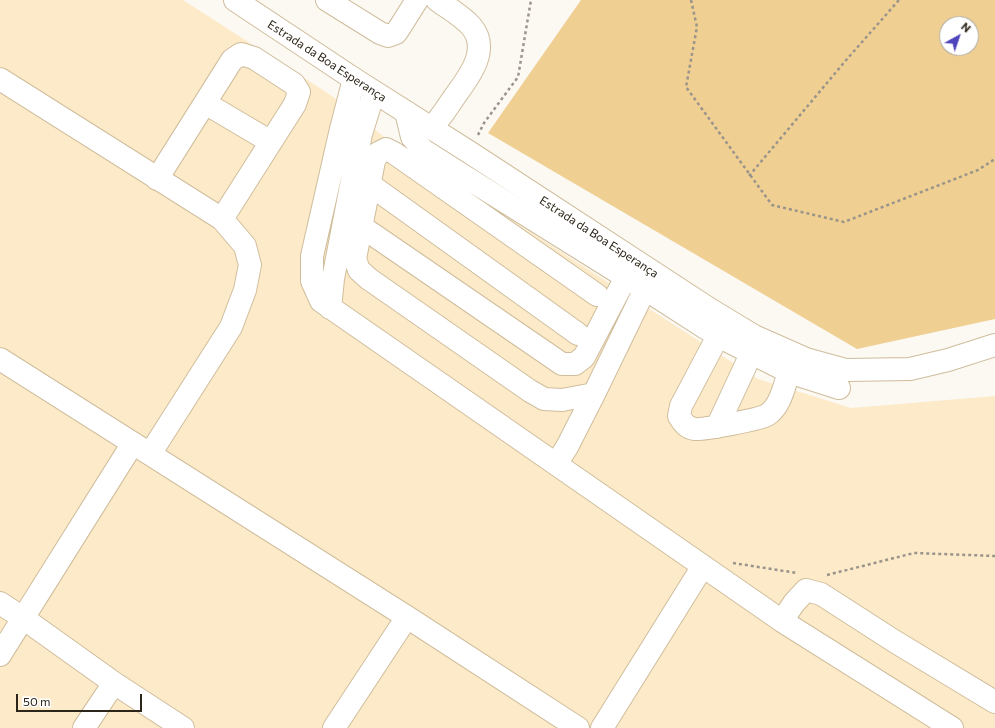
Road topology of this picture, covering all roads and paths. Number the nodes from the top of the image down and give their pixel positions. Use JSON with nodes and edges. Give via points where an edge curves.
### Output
{"nodes":[{"id":1,"x":235,"y":0,"type":"edge"},
{"id":2,"x":327,"y":0,"type":"edge"},
{"id":3,"x":417,"y":0,"type":"edge"},
{"id":4,"x":437,"y":0,"type":"edge"},
{"id":5,"x":531,"y":0,"type":"edge"},
{"id":6,"x":691,"y":0,"type":"edge"},
{"id":7,"x":899,"y":0,"type":"edge"},
{"id":8,"x":0,"y":79,"type":"edge"},
{"id":9,"x":354,"y":80,"type":"junction"},
{"id":10,"x":374,"y":92,"type":"junction"},
{"id":11,"x":205,"y":103,"type":"junction"},
{"id":12,"x":406,"y":112,"type":"junction"},
{"id":13,"x":440,"y":134,"type":"junction"},
{"id":14,"x":271,"y":142,"type":"junction"},
{"id":15,"x":469,"y":152,"type":"junction"},
{"id":16,"x":995,"y":159,"type":"edge"},
{"id":17,"x":442,"y":162,"type":"junction"},
{"id":18,"x":464,"y":176,"type":"junction"},
{"id":19,"x":749,"y":176,"type":"junction"},
{"id":20,"x":157,"y":179,"type":"junction"},
{"id":21,"x":369,"y":184,"type":"junction"},
{"id":22,"x":222,"y":219,"type":"junction"},
{"id":23,"x":362,"y":227,"type":"junction"},
{"id":24,"x":626,"y":277,"type":"junction"},
{"id":25,"x":645,"y":289,"type":"junction"},
{"id":26,"x":597,"y":295,"type":"dead end"},
{"id":27,"x":330,"y":308,"type":"junction"},
{"id":28,"x":578,"y":334,"type":"dead end"},
{"id":29,"x":718,"y":336,"type":"junction"},
{"id":30,"x":995,"y":345,"type":"edge"},
{"id":31,"x":752,"y":354,"type":"junction"},
{"id":32,"x":0,"y":359,"type":"edge"},
{"id":33,"x":789,"y":372,"type":"junction"},
{"id":34,"x":838,"y":388,"type":"dead end"},
{"id":35,"x":594,"y":394,"type":"junction"},
{"id":36,"x":717,"y":427,"type":"junction"},
{"id":37,"x":142,"y":449,"type":"junction"},
{"id":38,"x":556,"y":464,"type":"junction"},
{"id":39,"x":995,"y":556,"type":"edge"},
{"id":40,"x":727,"y":562,"type":"dead end"},
{"id":41,"x":703,"y":566,"type":"junction"},
{"id":42,"x":799,"y":573,"type":"dead end"},
{"id":43,"x":820,"y":577,"type":"dead end"},
{"id":44,"x":0,"y":603,"type":"edge"},
{"id":45,"x":407,"y":617,"type":"junction"},
{"id":46,"x":23,"y":618,"type":"junction"},
{"id":47,"x":782,"y":621,"type":"junction"},
{"id":48,"x":0,"y":655,"type":"edge"},
{"id":49,"x":114,"y":684,"type":"junction"},
{"id":50,"x":995,"y":702,"type":"edge"},
{"id":51,"x":84,"y":728,"type":"edge"},
{"id":52,"x":183,"y":728,"type":"edge"},
{"id":53,"x":334,"y":728,"type":"edge"},
{"id":54,"x":578,"y":728,"type":"edge"},
{"id":55,"x":602,"y":728,"type":"edge"},
{"id":56,"x":952,"y":728,"type":"edge"}],
"edges":[{"from":1,"to":9,"type":"main road","name":"Estrada da Boa Esperança"},
{"from":2,"to":3,"type":"main road","via":[[388,36],[396,33]]},
{"from":4,"to":13,"type":"main road","via":[[472,27],[479,41],[478,55],[472,72]]},
{"from":5,"to":15,"type":"path","via":[[518,77],[484,123]]},
{"from":6,"to":19,"type":"path","via":[[696,27],[686,87]]},
{"from":7,"to":19,"type":"path"},
{"from":8,"to":20,"type":"main road"},
{"from":9,"to":10,"type":"main road","name":"Estrada da Boa Esperança"},
{"from":9,"to":27,"type":"main road","via":[[312,256],[312,282],[321,301]]},
{"from":10,"to":12,"type":"main road","name":"Estrada da Boa Esperança"},
{"from":10,"to":27,"type":"main road","via":[[361,134],[332,279]]},
{"from":11,"to":14,"type":"main road"},
{"from":11,"to":14,"type":"main road","via":[[232,60],[241,54],[254,58],[294,84],[299,92],[295,104]]},
{"from":11,"to":20,"type":"main road"},
{"from":12,"to":13,"type":"main road","name":"Estrada da Boa Esperança"},
{"from":12,"to":17,"type":"main road","via":[[412,137],[423,150]]},
{"from":13,"to":15,"type":"main road","name":"Estrada da Boa Esperança"},
{"from":13,"to":17,"type":"main road"},
{"from":14,"to":22,"type":"main road"},
{"from":15,"to":18,"type":"main road"},
{"from":15,"to":30,"type":"main road","name":"Estrada da Boa Esperança","via":[[717,314],[754,336],[806,359],[846,370],[910,369]]},
{"from":16,"to":19,"type":"path","via":[[978,170],[844,222],[772,205]]},
{"from":17,"to":18,"type":"main road"},
{"from":18,"to":24,"type":"main road"},
{"from":20,"to":22,"type":"main road"},
{"from":21,"to":23,"type":"main road"},
{"from":21,"to":26,"type":"main road","via":[[374,161],[378,153],[386,149]]},
{"from":21,"to":28,"type":"main road"},
{"from":22,"to":37,"type":"main road","via":[[246,252],[250,265],[245,290],[232,327]]},
{"from":23,"to":24,"type":"main road","via":[[562,364],[575,364],[584,357]]},
{"from":23,"to":35,"type":"main road","via":[[355,259],[359,270],[370,279],[530,391],[544,398],[562,400]]},
{"from":24,"to":25,"type":"main road"},
{"from":25,"to":29,"type":"main road"},
{"from":25,"to":35,"type":"main road"},
{"from":27,"to":38,"type":"main road"},
{"from":29,"to":31,"type":"main road"},
{"from":29,"to":36,"type":"main road","via":[[681,406],[679,416],[684,424],[695,429]]},
{"from":31,"to":33,"type":"main road"},
{"from":31,"to":36,"type":"main road"},
{"from":32,"to":37,"type":"main road"},
{"from":33,"to":34,"type":"main road"},
{"from":33,"to":36,"type":"main road","via":[[777,406],[767,416]]},
{"from":35,"to":38,"type":"main road"},
{"from":37,"to":45,"type":"main road"},
{"from":37,"to":46,"type":"main road"},
{"from":38,"to":41,"type":"main road"},
{"from":39,"to":43,"type":"path","via":[[914,553]]},
{"from":40,"to":42,"type":"path"},
{"from":41,"to":47,"type":"main road"},
{"from":41,"to":55,"type":"main road"},
{"from":44,"to":46,"type":"main road"},
{"from":45,"to":53,"type":"main road"},
{"from":45,"to":54,"type":"main road"},
{"from":46,"to":48,"type":"main road"},
{"from":46,"to":49,"type":"main road"},
{"from":47,"to":50,"type":"main road","via":[[806,590],[821,594]]},
{"from":47,"to":56,"type":"main road"},
{"from":49,"to":51,"type":"main road"},
{"from":49,"to":52,"type":"main road"}]}
